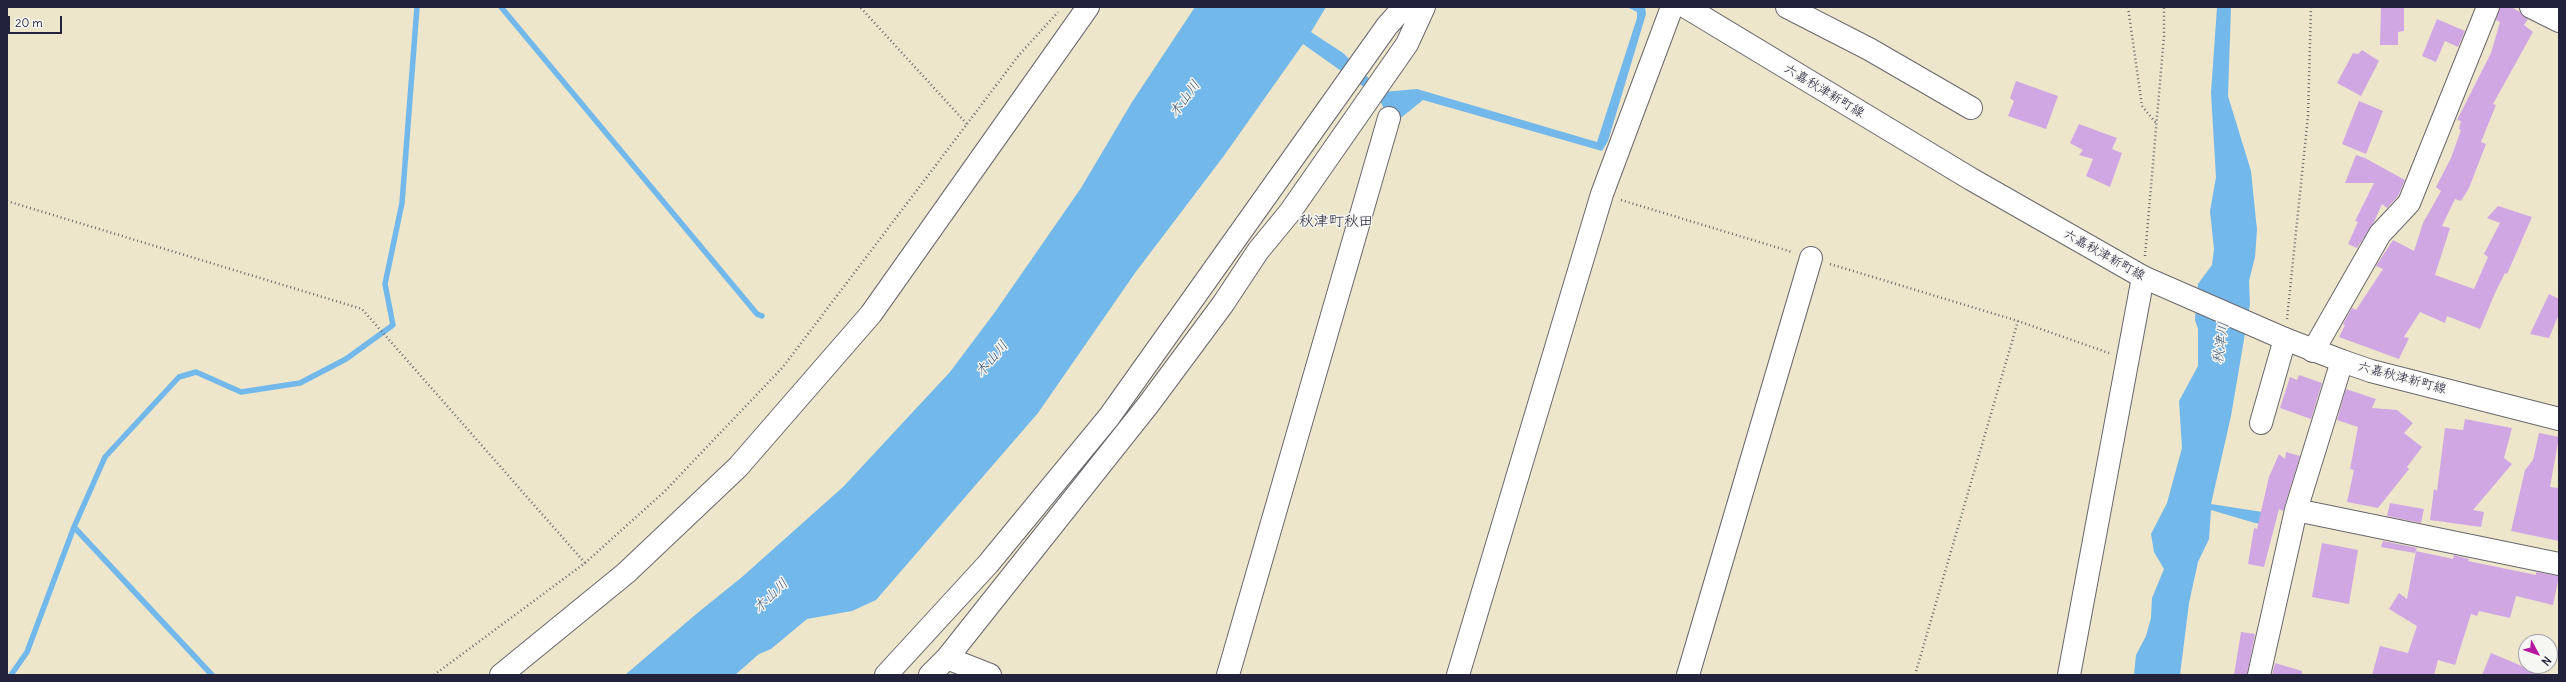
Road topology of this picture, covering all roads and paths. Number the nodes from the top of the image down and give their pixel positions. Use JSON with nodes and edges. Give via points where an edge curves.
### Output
{"nodes":[{"id":1,"x":860,"y":7,"type":"edge"},
{"id":2,"x":1062,"y":7,"type":"edge"},
{"id":3,"x":1088,"y":7,"type":"edge"},
{"id":4,"x":1404,"y":7,"type":"edge"},
{"id":5,"x":1424,"y":7,"type":"edge"},
{"id":6,"x":1672,"y":7,"type":"edge"},
{"id":7,"x":1686,"y":7,"type":"edge"},
{"id":8,"x":1787,"y":7,"type":"edge"},
{"id":9,"x":2128,"y":7,"type":"edge"},
{"id":10,"x":2164,"y":7,"type":"edge"},
{"id":11,"x":2311,"y":7,"type":"edge"},
{"id":12,"x":2488,"y":7,"type":"edge"},
{"id":13,"x":2531,"y":7,"type":"edge"},
{"id":14,"x":2559,"y":21,"type":"edge"},
{"id":15,"x":1971,"y":108,"type":"dead end"},
{"id":16,"x":1389,"y":118,"type":"dead end"},
{"id":17,"x":967,"y":124,"type":"junction"},
{"id":18,"x":2157,"y":124,"type":"junction"},
{"id":19,"x":1602,"y":194,"type":"junction"},
{"id":20,"x":7,"y":202,"type":"edge"},
{"id":21,"x":1811,"y":258,"type":"junction"},
{"id":22,"x":2143,"y":276,"type":"junction"},
{"id":23,"x":2018,"y":321,"type":"junction"},
{"id":24,"x":2285,"y":339,"type":"junction"},
{"id":25,"x":2313,"y":351,"type":"junction"},
{"id":26,"x":2128,"y":360,"type":"junction"},
{"id":27,"x":2342,"y":361,"type":"junction"},
{"id":28,"x":2559,"y":419,"type":"edge"},
{"id":29,"x":2261,"y":423,"type":"dead end"},
{"id":30,"x":2296,"y":510,"type":"junction"},
{"id":31,"x":585,"y":563,"type":"junction"},
{"id":32,"x":2559,"y":564,"type":"edge"},
{"id":33,"x":947,"y":658,"type":"junction"},
{"id":34,"x":434,"y":675,"type":"edge"},
{"id":35,"x":501,"y":675,"type":"edge"},
{"id":36,"x":886,"y":675,"type":"edge"},
{"id":37,"x":930,"y":675,"type":"edge"},
{"id":38,"x":990,"y":675,"type":"edge"},
{"id":39,"x":1228,"y":675,"type":"edge"},
{"id":40,"x":1458,"y":675,"type":"edge"},
{"id":41,"x":1688,"y":675,"type":"edge"},
{"id":42,"x":1915,"y":675,"type":"edge"},
{"id":43,"x":2069,"y":675,"type":"edge"},
{"id":44,"x":2259,"y":675,"type":"edge"}],
"edges":[{"from":1,"to":17,"type":"path"},
{"from":2,"to":17,"type":"path","via":[[1019,55]]},
{"from":3,"to":35,"type":"street","via":[[871,314],[738,467],[626,572]]},
{"from":4,"to":36,"type":"street","via":[[1387,26],[1109,417],[988,564]]},
{"from":5,"to":33,"type":"street","via":[[1407,44],[1290,212],[1258,251],[1223,304],[1148,405]]},
{"from":6,"to":19,"type":"street"},
{"from":7,"to":22,"type":"street","name":"六嘉秋津新町線","via":[[1970,179]]},
{"from":8,"to":15,"type":"street","via":[[1869,49]]},
{"from":9,"to":18,"type":"path","via":[[2142,106]]},
{"from":10,"to":18,"type":"path"},
{"from":11,"to":24,"type":"path","via":[[2308,116]]},
{"from":12,"to":25,"type":"street","via":[[2409,202],[2380,234]]},
{"from":13,"to":14,"type":"street"},
{"from":16,"to":39,"type":"street"},
{"from":17,"to":31,"type":"path","via":[[783,367],[664,492]]},
{"from":18,"to":22,"type":"path"},
{"from":19,"to":21,"type":"path"},
{"from":19,"to":40,"type":"street"},
{"from":20,"to":31,"type":"path","via":[[362,309]]},
{"from":21,"to":23,"type":"path"},
{"from":21,"to":41,"type":"street"},
{"from":22,"to":24,"type":"street","name":"六嘉秋津新町線"},
{"from":22,"to":26,"type":"street"},
{"from":23,"to":26,"type":"path"},
{"from":23,"to":42,"type":"path"},
{"from":24,"to":25,"type":"street","name":"六嘉秋津新町線"},
{"from":24,"to":29,"type":"street"},
{"from":25,"to":27,"type":"street","name":"六嘉秋津新町線"},
{"from":26,"to":43,"type":"street"},
{"from":27,"to":28,"type":"street","name":"六嘉秋津新町線","via":[[2371,371]]},
{"from":27,"to":30,"type":"street"},
{"from":30,"to":32,"type":"street"},
{"from":30,"to":44,"type":"street"},
{"from":31,"to":34,"type":"path"},
{"from":33,"to":37,"type":"street"},
{"from":33,"to":38,"type":"street"}]}
